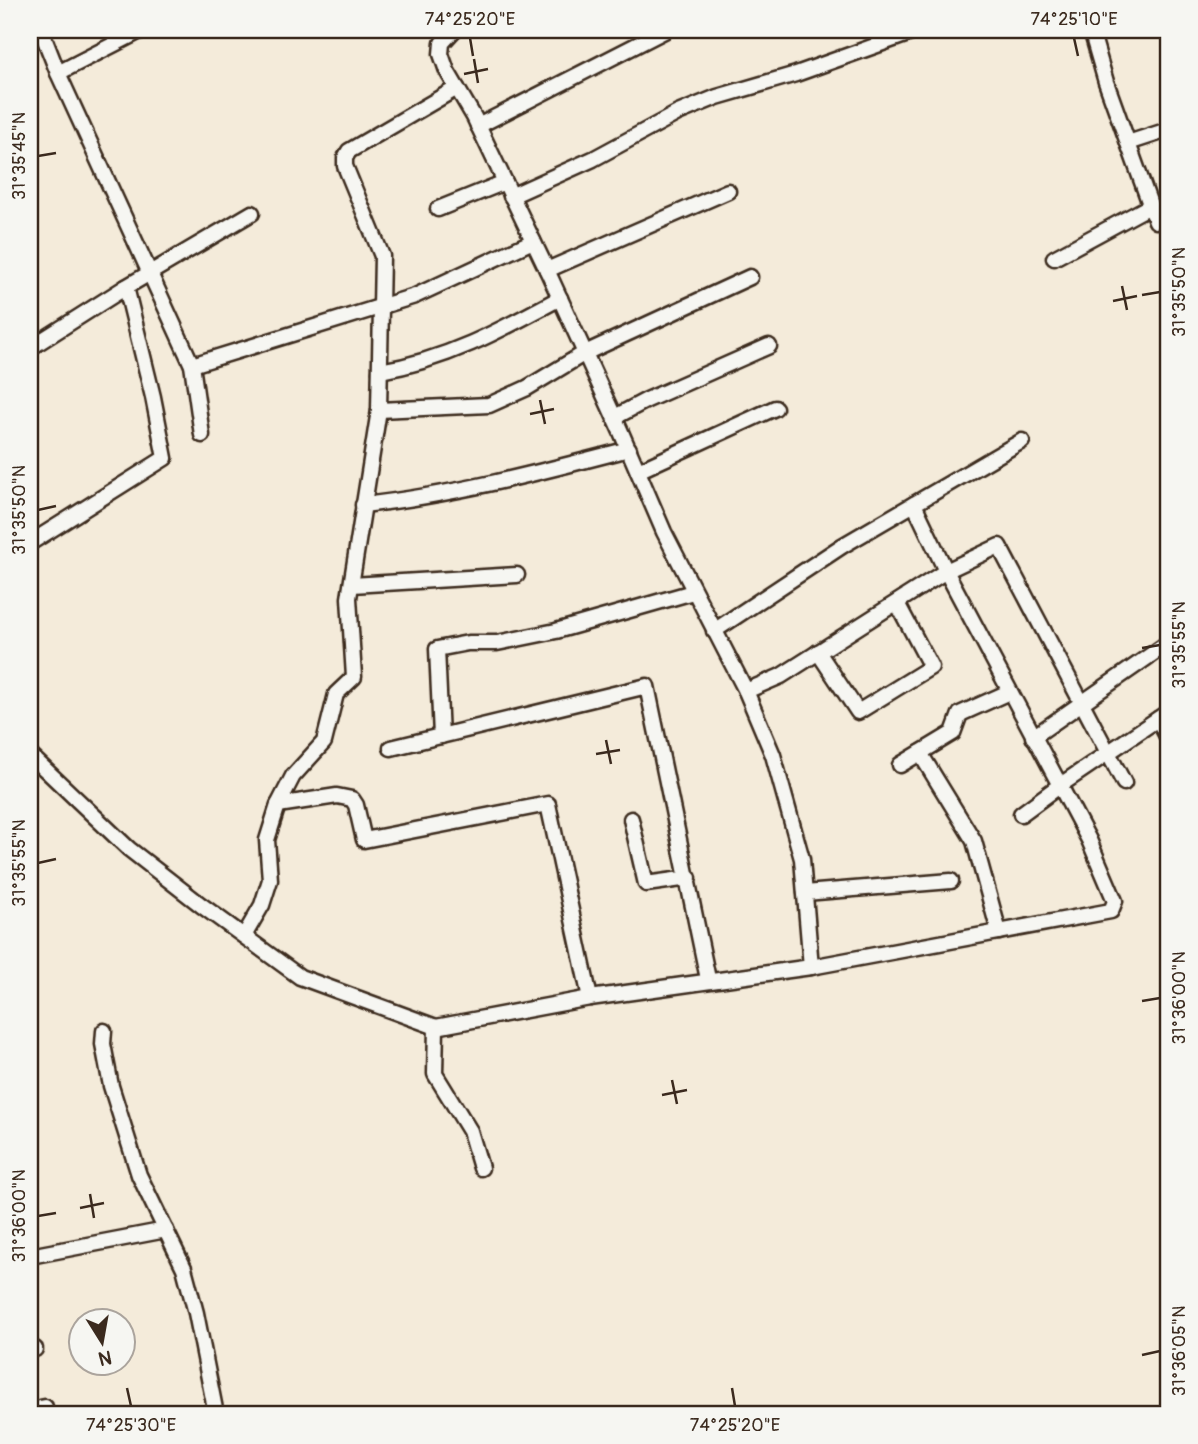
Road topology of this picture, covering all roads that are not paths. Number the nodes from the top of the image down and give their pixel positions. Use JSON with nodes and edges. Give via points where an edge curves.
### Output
{"nodes":[{"id":1,"x":41,"y":30,"type":"edge"},
{"id":2,"x":142,"y":30,"type":"edge"},
{"id":3,"x":454,"y":30,"type":"edge"},
{"id":4,"x":666,"y":30,"type":"edge"},
{"id":5,"x":1091,"y":30,"type":"edge"},
{"id":6,"x":913,"y":31,"type":"edge"},
{"id":7,"x":58,"y":73,"type":"junction"},
{"id":8,"x":457,"y":88,"type":"junction"},
{"id":9,"x":478,"y":126,"type":"junction"},
{"id":10,"x":1168,"y":130,"type":"edge"},
{"id":11,"x":1128,"y":143,"type":"junction"},
{"id":12,"x":505,"y":182,"type":"junction"},
{"id":13,"x":728,"y":191,"type":"dead end"},
{"id":14,"x":511,"y":196,"type":"junction"},
{"id":15,"x":1150,"y":206,"type":"junction"},
{"id":16,"x":438,"y":209,"type":"dead end"},
{"id":17,"x":251,"y":213,"type":"dead end"},
{"id":18,"x":1156,"y":221,"type":"dead end"},
{"id":19,"x":533,"y":241,"type":"junction"},
{"id":20,"x":1054,"y":258,"type":"dead end"},
{"id":21,"x":547,"y":270,"type":"junction"},
{"id":22,"x":151,"y":274,"type":"junction"},
{"id":23,"x":750,"y":277,"type":"dead end"},
{"id":24,"x":126,"y":287,"type":"junction"},
{"id":25,"x":560,"y":298,"type":"junction"},
{"id":26,"x":380,"y":307,"type":"junction"},
{"id":27,"x":769,"y":346,"type":"dead end"},
{"id":28,"x":30,"y":348,"type":"edge"},
{"id":29,"x":585,"y":353,"type":"junction"},
{"id":30,"x":192,"y":365,"type":"junction"},
{"id":31,"x":380,"y":371,"type":"junction"},
{"id":32,"x":775,"y":408,"type":"dead end"},
{"id":33,"x":379,"y":410,"type":"junction"},
{"id":34,"x":615,"y":417,"type":"junction"},
{"id":35,"x":202,"y":435,"type":"dead end"},
{"id":36,"x":1022,"y":442,"type":"dead end"},
{"id":37,"x":629,"y":449,"type":"junction"},
{"id":38,"x":638,"y":471,"type":"junction"},
{"id":39,"x":914,"y":504,"type":"junction"},
{"id":40,"x":363,"y":505,"type":"junction"},
{"id":41,"x":30,"y":542,"type":"edge"},
{"id":42,"x":946,"y":571,"type":"junction"},
{"id":43,"x":517,"y":575,"type":"dead end"},
{"id":44,"x":352,"y":585,"type":"junction"},
{"id":45,"x":694,"y":592,"type":"junction"},
{"id":46,"x":897,"y":603,"type":"junction"},
{"id":47,"x":714,"y":631,"type":"junction"},
{"id":48,"x":1168,"y":643,"type":"edge"},
{"id":49,"x":818,"y":652,"type":"junction"},
{"id":50,"x":746,"y":691,"type":"junction"},
{"id":51,"x":1009,"y":692,"type":"junction"},
{"id":52,"x":1082,"y":703,"type":"junction"},
{"id":53,"x":1163,"y":716,"type":"edge"},
{"id":54,"x":441,"y":736,"type":"junction"},
{"id":55,"x":1033,"y":737,"type":"junction"},
{"id":56,"x":1168,"y":738,"type":"edge"},
{"id":57,"x":391,"y":748,"type":"dead end"},
{"id":58,"x":920,"y":752,"type":"junction"},
{"id":59,"x":1108,"y":753,"type":"junction"},
{"id":60,"x":30,"y":755,"type":"edge"},
{"id":61,"x":900,"y":765,"type":"dead end"},
{"id":62,"x":1124,"y":783,"type":"dead end"},
{"id":63,"x":1059,"y":786,"type":"junction"},
{"id":64,"x":278,"y":805,"type":"junction"},
{"id":65,"x":1021,"y":814,"type":"dead end"},
{"id":66,"x":631,"y":818,"type":"dead end"},
{"id":67,"x":689,"y":878,"type":"junction"},
{"id":68,"x":951,"y":881,"type":"dead end"},
{"id":69,"x":805,"y":893,"type":"junction"},
{"id":70,"x":999,"y":932,"type":"junction"},
{"id":71,"x":244,"y":936,"type":"junction"},
{"id":72,"x":811,"y":967,"type":"junction"},
{"id":73,"x":708,"y":979,"type":"junction"},
{"id":74,"x":590,"y":998,"type":"junction"},
{"id":75,"x":436,"y":1027,"type":"junction"},
{"id":76,"x":104,"y":1031,"type":"dead end"},
{"id":77,"x":481,"y":1168,"type":"dead end"},
{"id":78,"x":166,"y":1230,"type":"junction"},
{"id":79,"x":30,"y":1256,"type":"edge"},
{"id":80,"x":216,"y":1414,"type":"edge"}],
"edges":[{"from":1,"to":7,"type":"street"},
{"from":2,"to":7,"type":"street"},
{"from":3,"to":8,"type":"street","via":[[442,43],[440,54]]},
{"from":4,"to":9,"type":"street"},
{"from":5,"to":11,"type":"street"},
{"from":6,"to":14,"type":"street","via":[[678,113]]},
{"from":7,"to":22,"type":"street"},
{"from":8,"to":9,"type":"street"},
{"from":8,"to":26,"type":"street","via":[[349,150],[345,158],[382,256]]},
{"from":9,"to":12,"type":"street"},
{"from":10,"to":11,"type":"street"},
{"from":11,"to":15,"type":"street"},
{"from":12,"to":14,"type":"street"},
{"from":12,"to":16,"type":"street"},
{"from":13,"to":21,"type":"street"},
{"from":14,"to":19,"type":"street"},
{"from":15,"to":18,"type":"street"},
{"from":15,"to":20,"type":"street"},
{"from":17,"to":22,"type":"street"},
{"from":19,"to":21,"type":"street"},
{"from":19,"to":26,"type":"street","via":[[436,288]]},
{"from":21,"to":25,"type":"street"},
{"from":22,"to":24,"type":"street"},
{"from":22,"to":30,"type":"street"},
{"from":23,"to":29,"type":"street"},
{"from":24,"to":28,"type":"street"},
{"from":24,"to":41,"type":"street","via":[[165,458]]},
{"from":25,"to":29,"type":"street"},
{"from":25,"to":31,"type":"street","via":[[444,356]]},
{"from":26,"to":30,"type":"street"},
{"from":26,"to":31,"type":"street"},
{"from":27,"to":34,"type":"street"},
{"from":29,"to":33,"type":"street","via":[[489,405]]},
{"from":29,"to":34,"type":"street"},
{"from":30,"to":35,"type":"street"},
{"from":31,"to":33,"type":"street"},
{"from":32,"to":38,"type":"street"},
{"from":33,"to":40,"type":"street"},
{"from":34,"to":37,"type":"street"},
{"from":36,"to":39,"type":"street"},
{"from":37,"to":38,"type":"street"},
{"from":37,"to":40,"type":"street","via":[[513,479]]},
{"from":38,"to":45,"type":"street"},
{"from":39,"to":42,"type":"street"},
{"from":39,"to":47,"type":"street"},
{"from":40,"to":44,"type":"street"},
{"from":42,"to":46,"type":"street"},
{"from":42,"to":51,"type":"street"},
{"from":42,"to":52,"type":"street","via":[[999,546]]},
{"from":43,"to":44,"type":"street"},
{"from":44,"to":64,"type":"street","via":[[354,677],[336,694],[324,742],[293,776]]},
{"from":45,"to":47,"type":"street"},
{"from":45,"to":54,"type":"street","via":[[556,631],[437,649]]},
{"from":46,"to":49,"type":"street"},
{"from":46,"to":49,"type":"street","via":[[931,667],[858,712]]},
{"from":47,"to":50,"type":"street"},
{"from":48,"to":52,"type":"street"},
{"from":49,"to":50,"type":"street"},
{"from":50,"to":69,"type":"street","via":[[773,755],[802,859]]},
{"from":51,"to":55,"type":"street"},
{"from":51,"to":58,"type":"street","via":[[961,713],[953,733]]},
{"from":52,"to":55,"type":"street"},
{"from":52,"to":59,"type":"street"},
{"from":53,"to":56,"type":"street"},
{"from":53,"to":59,"type":"street"},
{"from":54,"to":57,"type":"street"},
{"from":54,"to":67,"type":"street","via":[[648,686]]},
{"from":55,"to":63,"type":"street"},
{"from":58,"to":61,"type":"street"},
{"from":58,"to":70,"type":"street","via":[[974,841]]},
{"from":59,"to":62,"type":"street"},
{"from":59,"to":63,"type":"street"},
{"from":60,"to":71,"type":"street","via":[[130,849]]},
{"from":63,"to":65,"type":"street"},
{"from":63,"to":70,"type":"street","via":[[1115,901],[1111,911]]},
{"from":64,"to":71,"type":"street","via":[[267,840],[270,880]]},
{"from":64,"to":74,"type":"street","via":[[337,796],[352,799],[364,840],[548,804]]},
{"from":66,"to":67,"type":"street","via":[[646,884]]},
{"from":67,"to":73,"type":"street"},
{"from":68,"to":69,"type":"street"},
{"from":69,"to":72,"type":"street"},
{"from":70,"to":72,"type":"street"},
{"from":71,"to":75,"type":"street","via":[[300,977]]},
{"from":72,"to":73,"type":"street"},
{"from":73,"to":74,"type":"street"},
{"from":74,"to":75,"type":"street"},
{"from":75,"to":77,"type":"street","via":[[435,1074],[470,1131]]},
{"from":76,"to":78,"type":"street","via":[[111,1086],[139,1175]]},
{"from":78,"to":79,"type":"street"},
{"from":78,"to":80,"type":"street","via":[[184,1268]]}]}
